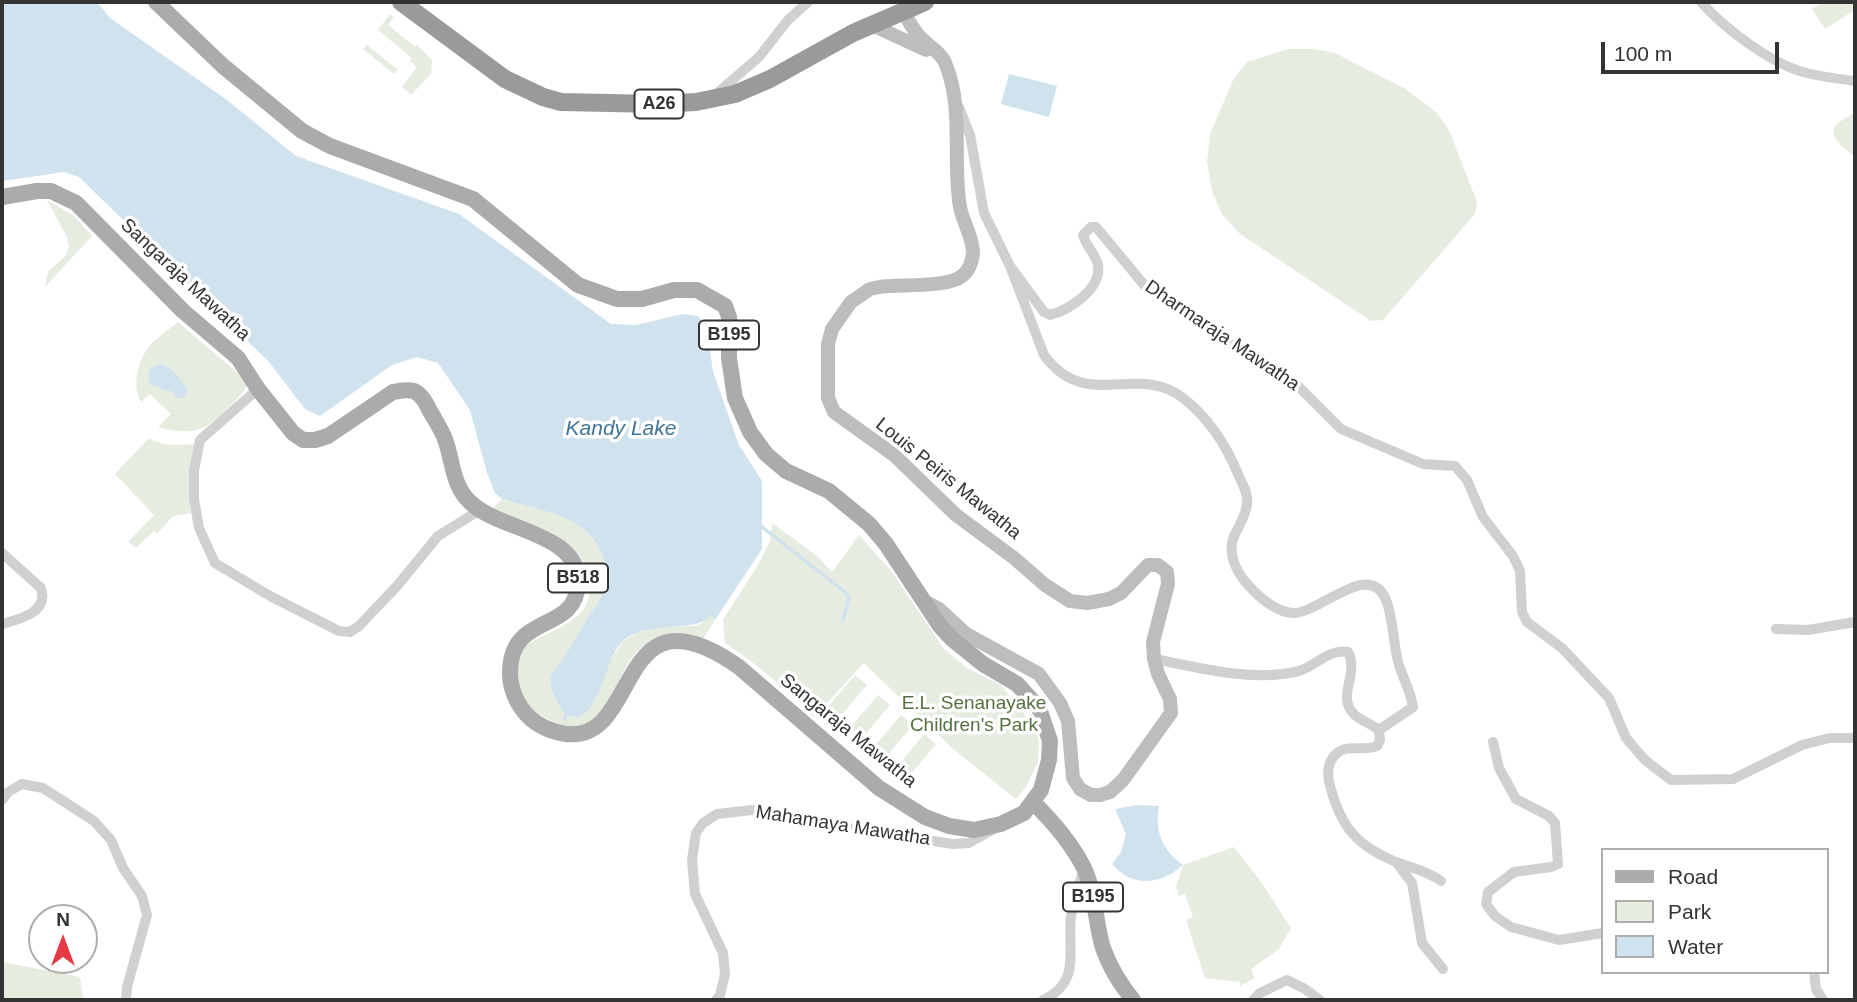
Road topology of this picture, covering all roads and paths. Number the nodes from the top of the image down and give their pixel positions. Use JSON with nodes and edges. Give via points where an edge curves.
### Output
{"nodes":[{"id":1,"x":156,"y":2,"type":"edge"},
{"id":2,"x":401,"y":2,"type":"edge"},
{"id":3,"x":808,"y":2,"type":"edge"},
{"id":4,"x":925,"y":2,"type":"edge"},
{"id":5,"x":1701,"y":2,"type":"edge"},
{"id":6,"x":904,"y":12,"type":"junction"},
{"id":7,"x":872,"y":25,"type":"junction"},
{"id":8,"x":949,"y":72,"type":"junction"},
{"id":9,"x":1855,"y":81,"type":"edge"},
{"id":10,"x":955,"y":97,"type":"junction"},
{"id":11,"x":709,"y":100,"type":"junction"},
{"id":12,"x":2,"y":197,"type":"edge"},
{"id":13,"x":1010,"y":266,"type":"junction"},
{"id":14,"x":258,"y":388,"type":"junction"},
{"id":15,"x":480,"y":510,"type":"junction"},
{"id":16,"x":2,"y":553,"type":"edge"},
{"id":17,"x":922,"y":600,"type":"junction"},
{"id":18,"x":1855,"y":622,"type":"edge"},
{"id":19,"x":2,"y":624,"type":"edge"},
{"id":20,"x":1776,"y":629,"type":"dead end"},
{"id":21,"x":1154,"y":659,"type":"junction"},
{"id":22,"x":1378,"y":730,"type":"junction"},
{"id":23,"x":1855,"y":738,"type":"edge"},
{"id":24,"x":1493,"y":742,"type":"dead end"},
{"id":25,"x":2,"y":800,"type":"edge"},
{"id":26,"x":1034,"y":803,"type":"junction"},
{"id":27,"x":1001,"y":824,"type":"junction"},
{"id":28,"x":1396,"y":862,"type":"junction"},
{"id":29,"x":1084,"y":869,"type":"junction"},
{"id":30,"x":1441,"y":881,"type":"dead end"},
{"id":31,"x":1602,"y":933,"type":"edge"},
{"id":32,"x":1443,"y":969,"type":"dead end"},
{"id":33,"x":1814,"y":974,"type":"edge"},
{"id":34,"x":126,"y":1000,"type":"edge"},
{"id":35,"x":716,"y":1000,"type":"edge"},
{"id":36,"x":1043,"y":1000,"type":"edge"},
{"id":37,"x":1133,"y":1000,"type":"edge"},
{"id":38,"x":1253,"y":1000,"type":"edge"},
{"id":39,"x":1320,"y":1000,"type":"edge"},
{"id":40,"x":1824,"y":1000,"type":"edge"}],
"edges":[{"from":1,"to":17,"type":"main road","number":"B195","via":[[223,66],[302,131],[330,146],[473,199],[578,285],[617,299],[697,290],[725,306],[735,398],[750,432],[786,471],[829,491],[869,524]]},
{"from":2,"to":11,"type":"highway","number":"A26","via":[[505,79],[543,97],[617,104]]},
{"from":3,"to":11,"type":"street","via":[[760,57]]},
{"from":4,"to":6,"type":"highway","number":"A26"},
{"from":5,"to":9,"type":"street","via":[[1761,52],[1805,73]]},
{"from":6,"to":7,"type":"highway","number":"A26"},
{"from":6,"to":8,"type":"main road","name":"Louis Peiris Mawatha"},
{"from":7,"to":8,"type":"main road","via":[[926,50]]},
{"from":7,"to":11,"type":"highway","number":"A26","via":[[749,88]]},
{"from":8,"to":10,"type":"main road","name":"Louis Peiris Mawatha"},
{"from":10,"to":13,"type":"street","name":"Dharmaraja Mawatha","via":[[970,135],[984,213]]},
{"from":10,"to":21,"type":"main road","name":"Louis Peiris Mawatha","via":[[959,203],[972,261],[968,270],[948,283],[879,287],[851,302],[830,337],[828,398],[840,418],[894,455],[957,515],[1070,601],[1109,600],[1148,565],[1167,572],[1153,642]]},
{"from":12,"to":14,"type":"main road","name":"Sangaraja Mawatha","number":"B518","via":[[51,191],[76,203],[158,287],[239,358]]},
{"from":13,"to":22,"type":"street","name":"Dharmaraja Mawatha","via":[[1052,367],[1090,386],[1163,386],[1205,418],[1226,445],[1248,501],[1231,546],[1237,571],[1254,592],[1276,608],[1297,613],[1351,587],[1367,583],[1380,589],[1413,707]]},
{"from":13,"to":23,"type":"street","name":"Dharmaraja Mawatha","via":[[1044,312],[1057,313],[1093,287],[1098,264],[1083,235],[1096,227],[1146,286],[1296,384],[1341,429],[1423,464],[1455,466],[1520,571],[1522,612],[1527,622],[1562,648],[1609,698],[1626,738],[1671,780],[1733,779],[1802,745]]},
{"from":14,"to":15,"type":"main road","name":"Sangaraja Mawatha","number":"B518","via":[[303,440],[328,436],[393,392],[415,391],[424,398],[444,436],[459,488]]},
{"from":14,"to":15,"type":"street","via":[[200,440],[194,499],[199,528],[215,563],[270,596],[339,631],[350,632],[397,586],[438,536]]},
{"from":15,"to":27,"type":"main road","name":"Sangaraja Mawatha","number":"B518","via":[[554,544],[578,570],[577,595],[568,608],[523,635],[512,654],[510,681],[516,701],[545,727],[569,734],[593,730],[610,714],[646,654],[677,641],[702,646],[738,667],[879,788],[913,810],[949,826],[974,830]]},
{"from":16,"to":19,"type":"street","via":[[43,595],[37,611]]},
{"from":17,"to":21,"type":"main road","name":"Louis Peiris Mawatha","via":[[939,608],[966,634],[1039,674],[1068,721],[1073,778],[1091,795],[1110,792],[1123,780],[1171,713]]},
{"from":17,"to":26,"type":"main road","number":"B195","via":[[952,639],[1017,684],[1039,708],[1048,730],[1049,760]]},
{"from":18,"to":20,"type":"street","via":[[1808,630]]},
{"from":21,"to":22,"type":"street","via":[[1259,675],[1301,671],[1339,650],[1348,652],[1353,661],[1346,692],[1348,706]]},
{"from":22,"to":28,"type":"street","via":[[1377,746],[1345,748],[1337,753],[1328,770],[1330,787],[1349,832],[1361,844]]},
{"from":24,"to":31,"type":"street","via":[[1499,768],[1516,799],[1555,823],[1559,857],[1558,864],[1551,867],[1514,872],[1488,892],[1486,904],[1511,927],[1559,940]]},
{"from":25,"to":34,"type":"street","via":[[22,784],[43,788],[94,821],[111,840],[147,915]]},
{"from":26,"to":27,"type":"main road","name":"Sangaraja Mawatha","number":"B518","via":[[1016,819]]},
{"from":26,"to":29,"type":"main road","number":"B195"},
{"from":27,"to":35,"type":"street","name":"Mahamaya Mawatha","via":[[969,842],[953,844],[752,810],[717,814],[696,833],[692,860],[695,894],[723,953],[725,974]]},
{"from":28,"to":30,"type":"street"},
{"from":28,"to":32,"type":"street","via":[[1412,883],[1422,943]]},
{"from":29,"to":36,"type":"street","via":[[1070,920],[1072,965],[1062,985]]},
{"from":29,"to":37,"type":"main road","number":"B195","via":[[1103,947],[1114,976]]},
{"from":33,"to":40,"type":"street","via":[[1816,989]]},
{"from":38,"to":39,"type":"street","via":[[1287,980]]}]}
